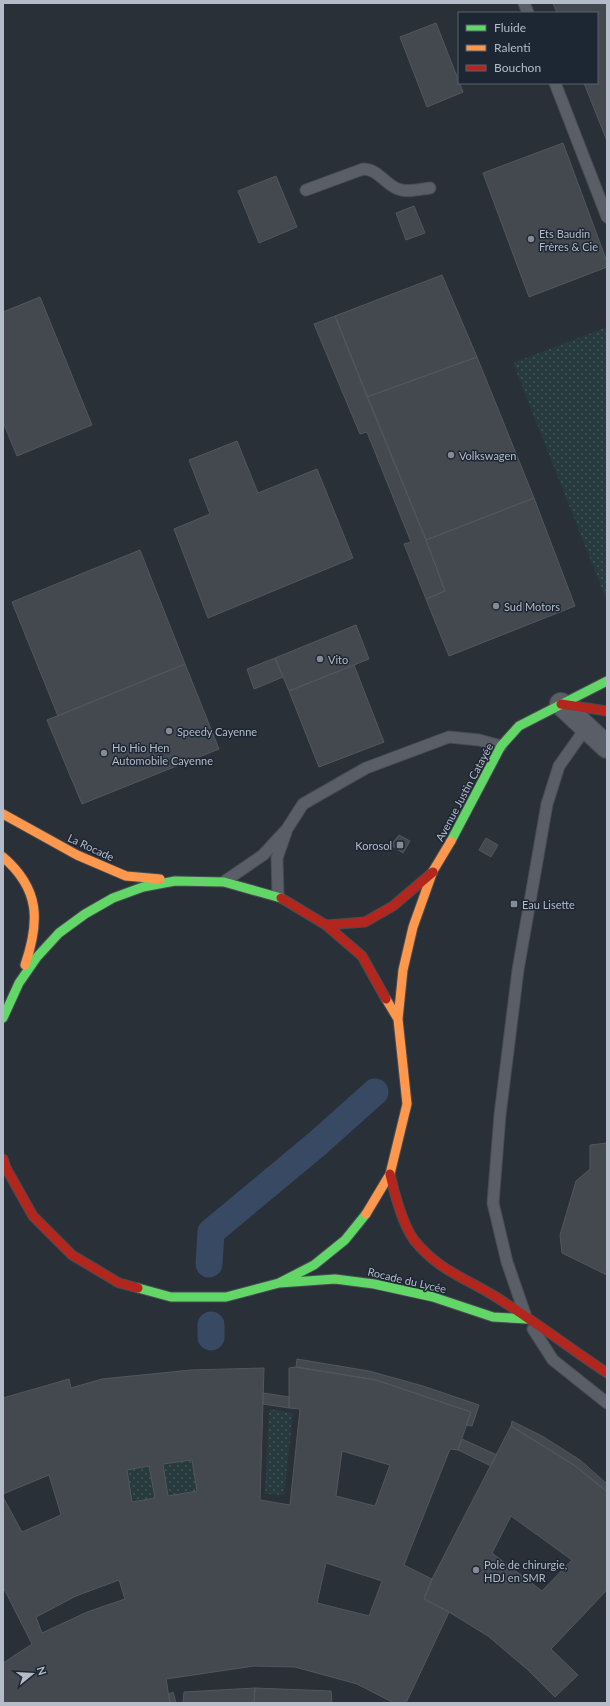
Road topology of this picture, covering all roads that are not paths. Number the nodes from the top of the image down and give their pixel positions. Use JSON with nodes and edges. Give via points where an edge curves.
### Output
{"nodes":[{"id":1,"x":555,"y":84,"type":"edge"},
{"id":2,"x":430,"y":188,"type":"dead end"},
{"id":3,"x":306,"y":190,"type":"dead end"},
{"id":4,"x":607,"y":217,"type":"edge"},
{"id":5,"x":607,"y":681,"type":"edge"},
{"id":6,"x":561,"y":704,"type":"junction"},
{"id":7,"x":606,"y":710,"type":"edge"},
{"id":8,"x":586,"y":727,"type":"junction"},
{"id":9,"x":501,"y":746,"type":"junction"},
{"id":10,"x":607,"y":747,"type":"edge"},
{"id":11,"x":3,"y":814,"type":"edge"},
{"id":12,"x":287,"y":829,"type":"junction"},
{"id":13,"x":3,"y":857,"type":"edge"},
{"id":14,"x":434,"y":871,"type":"junction"},
{"id":15,"x":175,"y":881,"type":"junction"},
{"id":16,"x":224,"y":882,"type":"junction"},
{"id":17,"x":278,"y":896,"type":"junction"},
{"id":18,"x":326,"y":925,"type":"junction"},
{"id":19,"x":19,"y":983,"type":"junction"},
{"id":20,"x":3,"y":1018,"type":"edge"},
{"id":21,"x":398,"y":1019,"type":"junction"},
{"id":22,"x":4,"y":1164,"type":"edge"},
{"id":23,"x":390,"y":1174,"type":"junction"},
{"id":24,"x":279,"y":1283,"type":"junction"},
{"id":25,"x":527,"y":1319,"type":"junction"},
{"id":26,"x":607,"y":1373,"type":"edge"},
{"id":27,"x":607,"y":1403,"type":"edge"}],
"edges":[{"from":1,"to":4,"type":"lane"},
{"from":2,"to":3,"type":"lane","via":[[408,191],[398,189],[370,169]]},
{"from":5,"to":6,"type":"main road","name":"Avenue Justin Catayée"},
{"from":6,"to":7,"type":"main road"},
{"from":6,"to":8,"type":"street"},
{"from":6,"to":9,"type":"main road","name":"Avenue Justin Catayée","via":[[519,726]]},
{"from":7,"to":8,"type":"lane"},
{"from":8,"to":10,"type":"street"},
{"from":8,"to":25,"type":"lane","via":[[559,766],[547,804],[518,970],[500,1115],[493,1203],[507,1262]]},
{"from":9,"to":12,"type":"lane","via":[[479,740],[449,737],[366,768],[303,804]]},
{"from":9,"to":14,"type":"main road","name":"Avenue Justin Catayée"},
{"from":11,"to":15,"type":"main road","name":"La Rocade","via":[[77,855],[126,876]]},
{"from":12,"to":16,"type":"lane","via":[[263,855]]},
{"from":12,"to":17,"type":"lane","via":[[277,858]]},
{"from":13,"to":19,"type":"main road","via":[[22,876],[33,902],[36,920],[34,938]]},
{"from":14,"to":18,"type":"main road","name":"Avenue Justin Catayée","via":[[393,906],[365,922]]},
{"from":14,"to":21,"type":"main road","name":"Avenue Justin Catayée","via":[[413,928],[404,962]]},
{"from":15,"to":16,"type":"main road"},
{"from":15,"to":19,"type":"main road","via":[[143,887],[113,898],[85,914],[59,933],[37,957]]},
{"from":16,"to":17,"type":"main road"},
{"from":17,"to":18,"type":"main road"},
{"from":18,"to":21,"type":"main road","via":[[362,956]]},
{"from":19,"to":20,"type":"main road"},
{"from":21,"to":23,"type":"main road","via":[[407,1104]]},
{"from":22,"to":24,"type":"main road","via":[[33,1216],[72,1255],[119,1283],[172,1297],[226,1297]]},
{"from":23,"to":24,"type":"main road","via":[[370,1209],[345,1240],[314,1265]]},
{"from":23,"to":25,"type":"main road","name":"Rocade du Lycée","via":[[396,1200],[413,1238],[431,1259],[495,1296]]},
{"from":24,"to":25,"type":"main road","name":"Rocade du Lycée","via":[[336,1279],[374,1284],[433,1297],[494,1317]]},
{"from":25,"to":26,"type":"main road","name":"Rocade du Lycée"},
{"from":25,"to":27,"type":"lane","via":[[553,1360]]}]}
